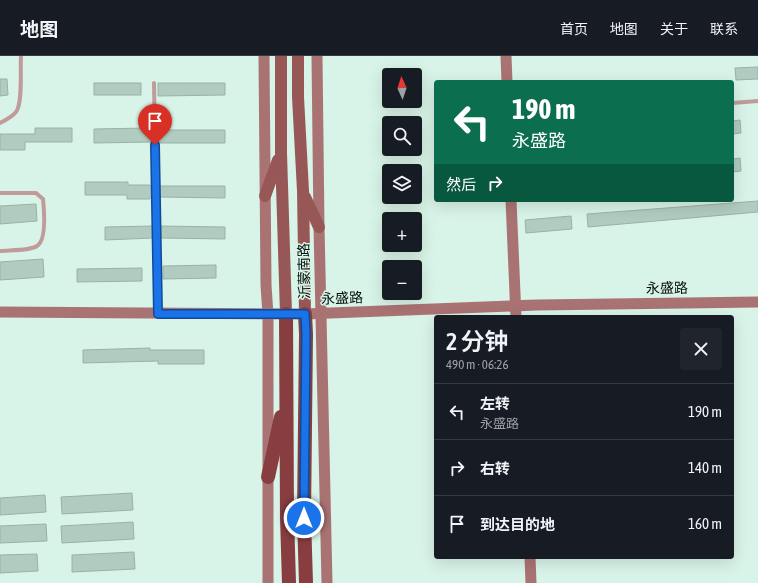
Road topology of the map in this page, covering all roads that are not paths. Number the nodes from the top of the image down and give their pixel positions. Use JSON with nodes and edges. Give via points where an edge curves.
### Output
{"nodes":[{"id":1,"x":21,"y":56,"type":"edge"},
{"id":2,"x":264,"y":56,"type":"edge"},
{"id":3,"x":281,"y":56,"type":"edge"},
{"id":4,"x":298,"y":56,"type":"edge"},
{"id":5,"x":305,"y":56,"type":"edge"},
{"id":6,"x":317,"y":56,"type":"edge"},
{"id":7,"x":506,"y":56,"type":"edge"},
{"id":8,"x":298,"y":72,"type":"junction"},
{"id":9,"x":507,"y":80,"type":"edge"},
{"id":10,"x":154,"y":83,"type":"dead end"},
{"id":11,"x":758,"y":101,"type":"edge"},
{"id":12,"x":734,"y":103,"type":"edge"},
{"id":13,"x":0,"y":122,"type":"edge"},
{"id":14,"x":281,"y":153,"type":"junction"},
{"id":15,"x":303,"y":191,"type":"junction"},
{"id":16,"x":0,"y":194,"type":"edge"},
{"id":17,"x":265,"y":196,"type":"junction"},
{"id":18,"x":511,"y":202,"type":"edge"},
{"id":19,"x":319,"y":227,"type":"junction"},
{"id":20,"x":0,"y":251,"type":"edge"},
{"id":21,"x":758,"y":302,"type":"edge"},
{"id":22,"x":516,"y":305,"type":"junction"},
{"id":23,"x":0,"y":312,"type":"edge"},
{"id":24,"x":158,"y":314,"type":"junction"},
{"id":25,"x":268,"y":314,"type":"junction"},
{"id":26,"x":286,"y":314,"type":"junction"},
{"id":27,"x":305,"y":314,"type":"junction"},
{"id":28,"x":321,"y":314,"type":"junction"},
{"id":29,"x":516,"y":315,"type":"edge"},
{"id":30,"x":286,"y":389,"type":"junction"},
{"id":31,"x":268,"y":477,"type":"junction"},
{"id":32,"x":530,"y":559,"type":"edge"},
{"id":33,"x":268,"y":583,"type":"edge"},
{"id":34,"x":289,"y":583,"type":"edge"},
{"id":35,"x":306,"y":583,"type":"edge"},
{"id":36,"x":327,"y":583,"type":"edge"},
{"id":37,"x":531,"y":583,"type":"edge"}],
"edges":[{"from":1,"to":13,"type":"lane","via":[[20,103],[16,112],[7,120]]},
{"from":2,"to":17,"type":"street"},
{"from":3,"to":14,"type":"main road","name":"沂蒙南路"},
{"from":4,"to":8,"type":"main road","name":"沂蒙南路"},
{"from":5,"to":8,"type":"main road"},
{"from":6,"to":19,"type":"street"},
{"from":7,"to":9,"type":"street"},
{"from":8,"to":15,"type":"main road","name":"沂蒙南路"},
{"from":10,"to":24,"type":"lane"},
{"from":11,"to":12,"type":"lane"},
{"from":14,"to":17,"type":"main road"},
{"from":14,"to":26,"type":"main road","name":"沂蒙南路"},
{"from":15,"to":19,"type":"main road"},
{"from":15,"to":27,"type":"main road","name":"沂蒙南路"},
{"from":16,"to":20,"type":"lane","via":[[36,194],[43,199],[44,208],[43,238],[38,246]]},
{"from":17,"to":25,"type":"street"},
{"from":18,"to":22,"type":"street"},
{"from":19,"to":28,"type":"street"},
{"from":21,"to":22,"type":"street","name":"永盛路"},
{"from":22,"to":28,"type":"street","name":"永盛路"},
{"from":22,"to":29,"type":"street"},
{"from":23,"to":24,"type":"street","name":"永盛路"},
{"from":24,"to":25,"type":"street","name":"永盛路"},
{"from":25,"to":26,"type":"street","name":"永盛路"},
{"from":25,"to":31,"type":"street"},
{"from":26,"to":27,"type":"street","name":"永盛路"},
{"from":26,"to":30,"type":"highway","name":"沂蒙南路"},
{"from":27,"to":28,"type":"street","name":"永盛路"},
{"from":27,"to":35,"type":"highway","name":"沂蒙南路"},
{"from":28,"to":36,"type":"street"},
{"from":30,"to":31,"type":"highway"},
{"from":30,"to":34,"type":"highway","name":"沂蒙南路"},
{"from":31,"to":33,"type":"street"},
{"from":32,"to":37,"type":"street"}]}
